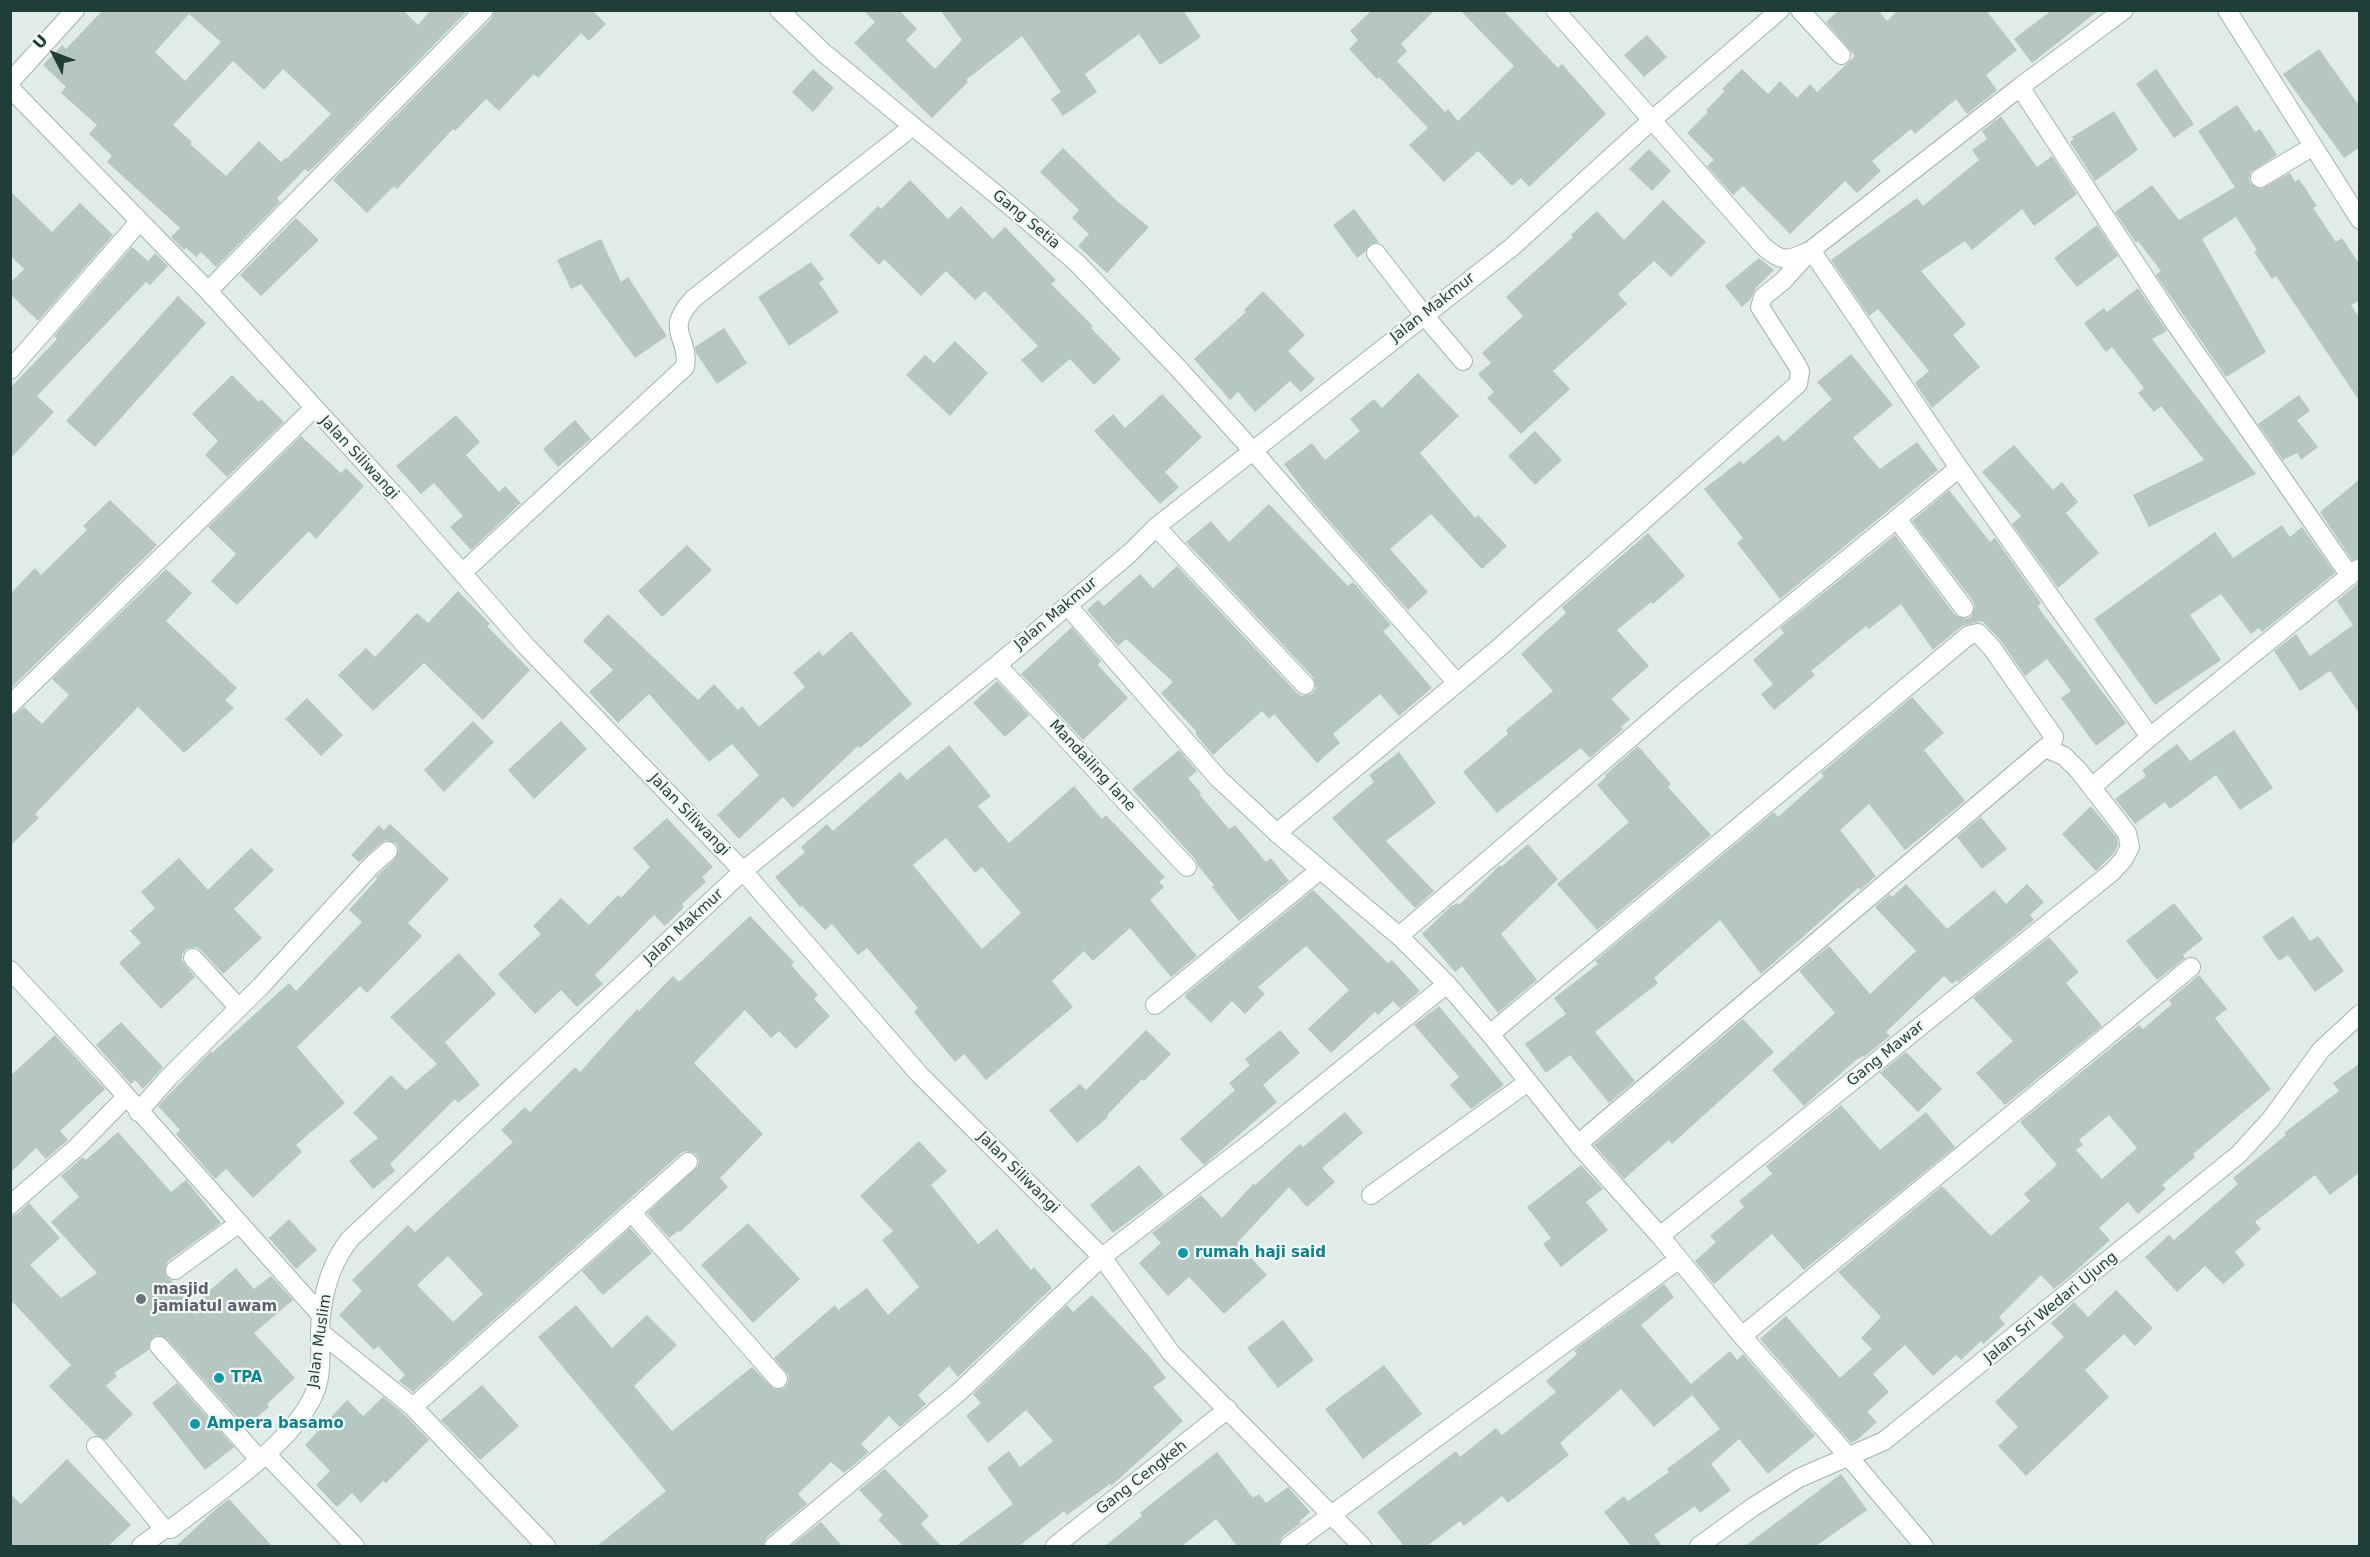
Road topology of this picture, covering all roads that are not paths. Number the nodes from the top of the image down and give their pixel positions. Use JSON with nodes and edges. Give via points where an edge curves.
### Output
{"nodes":[{"id":1,"x":75,"y":10,"type":"edge"},
{"id":2,"x":484,"y":10,"type":"edge"},
{"id":3,"x":779,"y":10,"type":"edge"},
{"id":4,"x":1555,"y":10,"type":"edge"},
{"id":5,"x":1780,"y":10,"type":"edge"},
{"id":6,"x":1800,"y":10,"type":"edge"},
{"id":7,"x":2124,"y":10,"type":"edge"},
{"id":8,"x":2227,"y":10,"type":"edge"},
{"id":9,"x":1841,"y":55,"type":"dead end"},
{"id":10,"x":10,"y":82,"type":"edge"},
{"id":11,"x":2020,"y":87,"type":"junction"},
{"id":12,"x":10,"y":88,"type":"edge"},
{"id":13,"x":1652,"y":120,"type":"junction"},
{"id":14,"x":912,"y":127,"type":"junction"},
{"id":15,"x":2312,"y":147,"type":"junction"},
{"id":16,"x":2260,"y":177,"type":"dead end"},
{"id":17,"x":2360,"y":220,"type":"edge"},
{"id":18,"x":139,"y":222,"type":"junction"},
{"id":19,"x":1811,"y":250,"type":"junction"},
{"id":20,"x":1376,"y":253,"type":"dead end"},
{"id":21,"x":208,"y":291,"type":"junction"},
{"id":22,"x":1424,"y":315,"type":"junction"},
{"id":23,"x":1463,"y":361,"type":"dead end"},
{"id":24,"x":10,"y":370,"type":"edge"},
{"id":25,"x":313,"y":409,"type":"junction"},
{"id":26,"x":1253,"y":451,"type":"junction"},
{"id":27,"x":1959,"y":468,"type":"junction"},
{"id":28,"x":1898,"y":519,"type":"junction"},
{"id":29,"x":1156,"y":527,"type":"junction"},
{"id":30,"x":2355,"y":572,"type":"edge"},
{"id":31,"x":462,"y":573,"type":"junction"},
{"id":32,"x":1067,"y":604,"type":"junction"},
{"id":33,"x":1964,"y":608,"type":"dead end"},
{"id":34,"x":996,"y":665,"type":"junction"},
{"id":35,"x":1458,"y":683,"type":"junction"},
{"id":36,"x":1305,"y":685,"type":"dead end"},
{"id":37,"x":10,"y":705,"type":"edge"},
{"id":38,"x":2150,"y":737,"type":"junction"},
{"id":39,"x":2045,"y":748,"type":"junction"},
{"id":40,"x":2092,"y":787,"type":"junction"},
{"id":41,"x":1277,"y":833,"type":"junction"},
{"id":42,"x":388,"y":851,"type":"dead end"},
{"id":43,"x":1187,"y":867,"type":"dead end"},
{"id":44,"x":1320,"y":870,"type":"junction"},
{"id":45,"x":743,"y":871,"type":"junction"},
{"id":46,"x":1399,"y":936,"type":"junction"},
{"id":47,"x":193,"y":958,"type":"dead end"},
{"id":48,"x":2191,"y":967,"type":"dead end"},
{"id":49,"x":10,"y":970,"type":"edge"},
{"id":50,"x":1447,"y":984,"type":"junction"},
{"id":51,"x":1155,"y":1005,"type":"dead end"},
{"id":52,"x":238,"y":1007,"type":"junction"},
{"id":53,"x":2360,"y":1014,"type":"edge"},
{"id":54,"x":1490,"y":1034,"type":"junction"},
{"id":55,"x":1528,"y":1082,"type":"junction"},
{"id":56,"x":126,"y":1097,"type":"junction"},
{"id":57,"x":138,"y":1112,"type":"junction"},
{"id":58,"x":1578,"y":1144,"type":"junction"},
{"id":59,"x":688,"y":1162,"type":"dead end"},
{"id":60,"x":1371,"y":1195,"type":"dead end"},
{"id":61,"x":10,"y":1205,"type":"edge"},
{"id":62,"x":632,"y":1213,"type":"junction"},
{"id":63,"x":238,"y":1224,"type":"junction"},
{"id":64,"x":1660,"y":1236,"type":"junction"},
{"id":65,"x":350,"y":1239,"type":"joint"},
{"id":66,"x":1102,"y":1257,"type":"junction"},
{"id":67,"x":1678,"y":1260,"type":"junction"},
{"id":68,"x":175,"y":1270,"type":"dead end"},
{"id":69,"x":321,"y":1324,"type":"junction"},
{"id":70,"x":1742,"y":1336,"type":"junction"},
{"id":71,"x":159,"y":1346,"type":"dead end"},
{"id":72,"x":778,"y":1379,"type":"dead end"},
{"id":73,"x":413,"y":1407,"type":"junction"},
{"id":74,"x":1228,"y":1409,"type":"junction"},
{"id":75,"x":96,"y":1446,"type":"dead end"},
{"id":76,"x":262,"y":1456,"type":"junction"},
{"id":77,"x":1848,"y":1456,"type":"junction"},
{"id":78,"x":1331,"y":1515,"type":"junction"},
{"id":79,"x":164,"y":1529,"type":"junction"},
{"id":80,"x":141,"y":1546,"type":"edge"},
{"id":81,"x":355,"y":1546,"type":"edge"},
{"id":82,"x":546,"y":1546,"type":"edge"},
{"id":83,"x":774,"y":1546,"type":"edge"},
{"id":84,"x":1055,"y":1546,"type":"edge"},
{"id":85,"x":1289,"y":1546,"type":"edge"},
{"id":86,"x":1362,"y":1546,"type":"edge"},
{"id":87,"x":1699,"y":1546,"type":"edge"},
{"id":88,"x":1924,"y":1546,"type":"edge"}],
"edges":[{"from":1,"to":10,"type":"street"},
{"from":2,"to":21,"type":"street"},
{"from":3,"to":14,"type":"street","name":"Gang Setia"},
{"from":4,"to":13,"type":"street"},
{"from":5,"to":13,"type":"street","name":"Jalan Makmur"},
{"from":6,"to":9,"type":"street"},
{"from":7,"to":11,"type":"street"},
{"from":8,"to":15,"type":"street"},
{"from":11,"to":19,"type":"street"},
{"from":11,"to":30,"type":"street","via":[[2168,313]]},
{"from":12,"to":18,"type":"street","name":"Jalan Siliwangi"},
{"from":13,"to":19,"type":"street","via":[[1776,258],[1791,259]]},
{"from":13,"to":22,"type":"street","name":"Jalan Makmur","via":[[1512,247]]},
{"from":14,"to":26,"type":"street","name":"Gang Setia","via":[[1076,262]]},
{"from":14,"to":31,"type":"street","via":[[693,299],[678,319],[685,366]]},
{"from":15,"to":16,"type":"street"},
{"from":15,"to":17,"type":"street"},
{"from":18,"to":21,"type":"street","name":"Jalan Siliwangi"},
{"from":18,"to":24,"type":"street"},
{"from":19,"to":27,"type":"street"},
{"from":19,"to":35,"type":"street","via":[[1763,297],[1760,307],[1800,371],[1798,384]]},
{"from":20,"to":22,"type":"street"},
{"from":21,"to":25,"type":"street","name":"Jalan Siliwangi"},
{"from":22,"to":23,"type":"street"},
{"from":22,"to":26,"type":"street","name":"Jalan Makmur"},
{"from":25,"to":31,"type":"street","name":"Jalan Siliwangi"},
{"from":25,"to":37,"type":"street"},
{"from":26,"to":29,"type":"street","name":"Jalan Makmur"},
{"from":26,"to":35,"type":"street","name":"Gang Setia"},
{"from":27,"to":28,"type":"street"},
{"from":27,"to":38,"type":"street"},
{"from":28,"to":33,"type":"street"},
{"from":28,"to":46,"type":"street","via":[[1683,693]]},
{"from":29,"to":32,"type":"street","name":"Jalan Makmur"},
{"from":29,"to":36,"type":"street"},
{"from":30,"to":38,"type":"street"},
{"from":31,"to":45,"type":"street","name":"Jalan Siliwangi"},
{"from":32,"to":34,"type":"street","name":"Jalan Makmur"},
{"from":32,"to":41,"type":"street","via":[[1218,778]]},
{"from":34,"to":43,"type":"street","name":"Mandailing lane"},
{"from":34,"to":45,"type":"street","name":"Jalan Makmur"},
{"from":35,"to":41,"type":"street"},
{"from":38,"to":40,"type":"street"},
{"from":39,"to":40,"type":"street","name":"Gang Mawar","via":[[2070,762]]},
{"from":39,"to":54,"type":"street","via":[[2054,737],[1992,648],[1978,633],[1969,635]]},
{"from":39,"to":58,"type":"street"},
{"from":40,"to":64,"type":"street","name":"Gang Mawar","via":[[2129,839],[2127,854],[2112,872]]},
{"from":41,"to":44,"type":"street"},
{"from":42,"to":52,"type":"street"},
{"from":44,"to":46,"type":"street"},
{"from":44,"to":51,"type":"street"},
{"from":45,"to":65,"type":"street","name":"Jalan Makmur"},
{"from":45,"to":66,"type":"street","name":"Jalan Siliwangi","via":[[919,1074]]},
{"from":46,"to":50,"type":"street"},
{"from":47,"to":52,"type":"street"},
{"from":48,"to":70,"type":"street"},
{"from":49,"to":56,"type":"street"},
{"from":50,"to":54,"type":"street"},
{"from":50,"to":66,"type":"street"},
{"from":52,"to":57,"type":"street"},
{"from":53,"to":77,"type":"street","name":"Jalan Sri Wedari Ujung","via":[[2321,1050],[2271,1119],[2238,1155],[1884,1441]]},
{"from":54,"to":55,"type":"street"},
{"from":55,"to":58,"type":"street"},
{"from":55,"to":60,"type":"street"},
{"from":56,"to":57,"type":"street"},
{"from":56,"to":61,"type":"street","via":[[76,1148]]},
{"from":57,"to":63,"type":"street"},
{"from":58,"to":64,"type":"street"},
{"from":59,"to":62,"type":"street"},
{"from":62,"to":72,"type":"street"},
{"from":62,"to":73,"type":"street"},
{"from":63,"to":68,"type":"street"},
{"from":63,"to":69,"type":"street"},
{"from":64,"to":67,"type":"street"},
{"from":65,"to":69,"type":"street","name":"Jalan Muslim","via":[[331,1274]]},
{"from":66,"to":74,"type":"street","name":"Jalan Siliwangi","via":[[1171,1353]]},
{"from":66,"to":83,"type":"street","via":[[959,1392]]},
{"from":67,"to":70,"type":"street"},
{"from":67,"to":78,"type":"street"},
{"from":69,"to":73,"type":"street"},
{"from":69,"to":76,"type":"street","name":"Jalan Muslim","via":[[316,1390],[293,1426]]},
{"from":70,"to":77,"type":"street"},
{"from":71,"to":76,"type":"street"},
{"from":73,"to":82,"type":"street"},
{"from":74,"to":78,"type":"street","name":"Jalan Siliwangi"},
{"from":74,"to":84,"type":"street","name":"Gang Cengkeh"},
{"from":75,"to":79,"type":"street"},
{"from":76,"to":79,"type":"street","name":"Jalan Muslim","via":[[171,1529]]},
{"from":76,"to":81,"type":"street"},
{"from":77,"to":87,"type":"street","name":"Jalan Sri Wedari Ujung","via":[[1799,1478]]},
{"from":77,"to":88,"type":"street"},
{"from":78,"to":85,"type":"street"},
{"from":78,"to":86,"type":"street","name":"Jalan Siliwangi"},
{"from":79,"to":80,"type":"street","name":"Jalan Muslim"}]}
